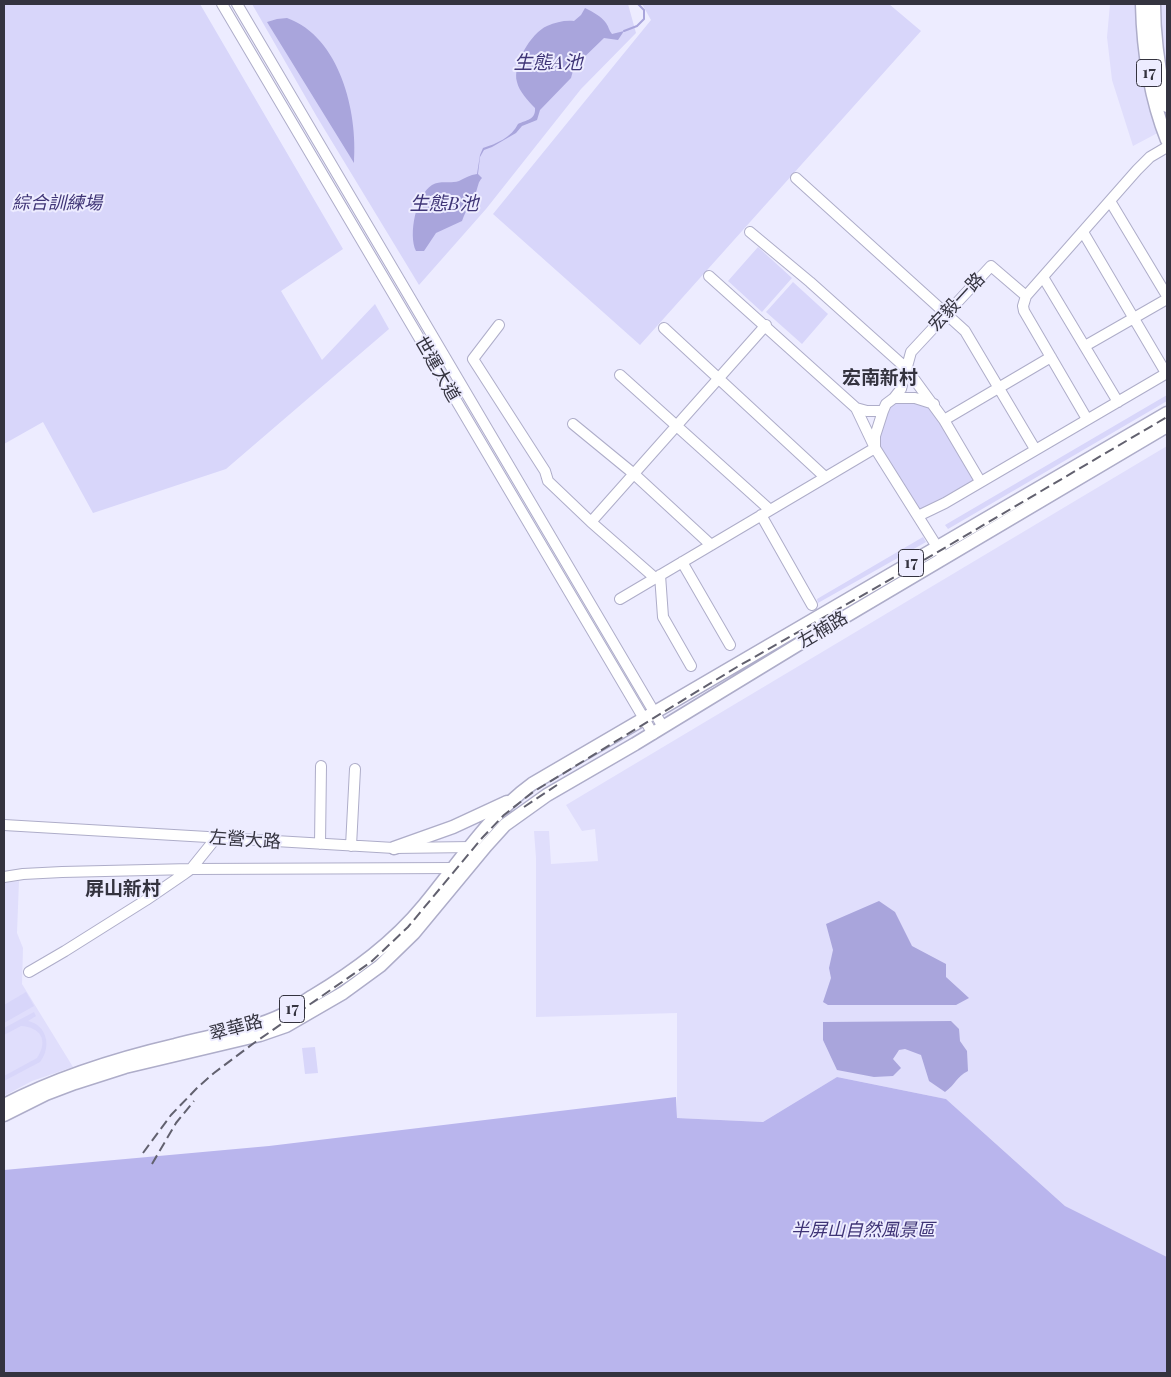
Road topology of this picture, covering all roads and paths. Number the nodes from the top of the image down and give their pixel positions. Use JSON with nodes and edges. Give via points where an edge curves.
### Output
{"nodes":[{"id":1,"x":222,"y":4,"type":"edge"},
{"id":2,"x":236,"y":4,"type":"edge"},
{"id":3,"x":1142,"y":4,"type":"edge"},
{"id":4,"x":1154,"y":4,"type":"edge"},
{"id":5,"x":1167,"y":106,"type":"edge"},
{"id":6,"x":1167,"y":140,"type":"edge"},
{"id":7,"x":796,"y":178,"type":"dead end"},
{"id":8,"x":1110,"y":201,"type":"junction"},
{"id":9,"x":750,"y":232,"type":"dead end"},
{"id":10,"x":1083,"y":232,"type":"junction"},
{"id":11,"x":709,"y":276,"type":"dead end"},
{"id":12,"x":1043,"y":277,"type":"junction"},
{"id":13,"x":1026,"y":296,"type":"junction"},
{"id":14,"x":1167,"y":298,"type":"edge"},
{"id":15,"x":945,"y":314,"type":"junction"},
{"id":16,"x":1134,"y":318,"type":"junction"},
{"id":17,"x":499,"y":325,"type":"dead end"},
{"id":18,"x":766,"y":325,"type":"junction"},
{"id":19,"x":664,"y":328,"type":"dead end"},
{"id":20,"x":1085,"y":346,"type":"junction"},
{"id":21,"x":1051,"y":357,"type":"junction"},
{"id":22,"x":906,"y":368,"type":"junction"},
{"id":23,"x":1167,"y":373,"type":"edge"},
{"id":24,"x":620,"y":375,"type":"dead end"},
{"id":25,"x":718,"y":379,"type":"junction"},
{"id":26,"x":999,"y":388,"type":"junction"},
{"id":27,"x":894,"y":398,"type":"junction"},
{"id":28,"x":1118,"y":402,"type":"junction"},
{"id":29,"x":934,"y":404,"type":"junction"},
{"id":30,"x":856,"y":408,"type":"junction"},
{"id":31,"x":883,"y":411,"type":"junction"},
{"id":32,"x":1167,"y":413,"type":"edge"},
{"id":33,"x":1087,"y":419,"type":"junction"},
{"id":34,"x":944,"y":420,"type":"junction"},
{"id":35,"x":573,"y":424,"type":"dead end"},
{"id":36,"x":677,"y":426,"type":"junction"},
{"id":37,"x":1167,"y":426,"type":"edge"},
{"id":38,"x":875,"y":448,"type":"junction"},
{"id":39,"x":1035,"y":449,"type":"junction"},
{"id":40,"x":634,"y":474,"type":"junction"},
{"id":41,"x":825,"y":477,"type":"junction"},
{"id":42,"x":980,"y":481,"type":"junction"},
{"id":43,"x":765,"y":513,"type":"junction"},
{"id":44,"x":918,"y":516,"type":"junction"},
{"id":45,"x":592,"y":522,"type":"junction"},
{"id":46,"x":711,"y":545,"type":"junction"},
{"id":47,"x":941,"y":553,"type":"junction"},
{"id":48,"x":682,"y":562,"type":"junction"},
{"id":49,"x":658,"y":577,"type":"junction"},
{"id":50,"x":620,"y":599,"type":"dead end"},
{"id":51,"x":812,"y":604,"type":"dead end"},
{"id":52,"x":730,"y":645,"type":"dead end"},
{"id":53,"x":691,"y":666,"type":"dead end"},
{"id":54,"x":649,"y":715,"type":"junction"},
{"id":55,"x":658,"y":731,"type":"junction"},
{"id":56,"x":321,"y":766,"type":"dead end"},
{"id":57,"x":355,"y":768,"type":"dead end"},
{"id":58,"x":512,"y":800,"type":"junction"},
{"id":59,"x":4,"y":825,"type":"edge"},
{"id":60,"x":216,"y":838,"type":"junction"},
{"id":61,"x":320,"y":844,"type":"junction"},
{"id":62,"x":351,"y":846,"type":"junction"},
{"id":63,"x":486,"y":846,"type":"junction"},
{"id":64,"x":394,"y":848,"type":"junction"},
{"id":65,"x":468,"y":848,"type":"junction"},
{"id":66,"x":453,"y":868,"type":"junction"},
{"id":67,"x":468,"y":868,"type":"junction"},
{"id":68,"x":191,"y":869,"type":"junction"},
{"id":69,"x":4,"y":877,"type":"edge"},
{"id":70,"x":29,"y":972,"type":"dead end"},
{"id":71,"x":4,"y":1105,"type":"edge"},
{"id":72,"x":4,"y":1115,"type":"edge"}],
"edges":[{"from":1,"to":54,"type":"street","name":"世運大道"},
{"from":2,"to":54,"type":"street","name":"世運大道"},
{"from":3,"to":6,"type":"main road","number":"17","via":[[1151,84]]},
{"from":4,"to":5,"type":"main road","number":"17","via":[[1154,29]]},
{"from":6,"to":8,"type":"street"},
{"from":7,"to":15,"type":"street"},
{"from":8,"to":10,"type":"street"},
{"from":8,"to":14,"type":"street"},
{"from":9,"to":22,"type":"street"},
{"from":10,"to":12,"type":"street"},
{"from":10,"to":16,"type":"street"},
{"from":11,"to":18,"type":"street"},
{"from":12,"to":13,"type":"street"},
{"from":12,"to":20,"type":"street"},
{"from":13,"to":15,"type":"street","name":"宏毅一路","via":[[991,266]]},
{"from":13,"to":21,"type":"street","via":[[1024,311]]},
{"from":14,"to":16,"type":"street"},
{"from":15,"to":22,"type":"street","name":"宏毅一路","via":[[913,349]]},
{"from":15,"to":26,"type":"street","via":[[968,335]]},
{"from":16,"to":20,"type":"street"},
{"from":16,"to":23,"type":"street"},
{"from":17,"to":45,"type":"street","via":[[473,359],[545,471],[548,481]]},
{"from":18,"to":25,"type":"street"},
{"from":18,"to":30,"type":"street"},
{"from":19,"to":25,"type":"street"},
{"from":20,"to":28,"type":"street"},
{"from":21,"to":26,"type":"street"},
{"from":21,"to":33,"type":"street"},
{"from":22,"to":27,"type":"street","name":"宏毅一路","via":[[901,388]]},
{"from":22,"to":29,"type":"street"},
{"from":23,"to":28,"type":"street"},
{"from":24,"to":36,"type":"street"},
{"from":25,"to":36,"type":"street"},
{"from":25,"to":41,"type":"street"},
{"from":26,"to":34,"type":"street"},
{"from":26,"to":39,"type":"street"},
{"from":27,"to":29,"type":"street","via":[[915,398]]},
{"from":27,"to":31,"type":"street","name":"宏毅一路"},
{"from":28,"to":33,"type":"street"},
{"from":29,"to":34,"type":"street"},
{"from":30,"to":31,"type":"street"},
{"from":30,"to":38,"type":"street"},
{"from":31,"to":38,"type":"street","name":"宏毅一路","via":[[875,436]]},
{"from":32,"to":47,"type":"main road","name":"左楠路","number":"17"},
{"from":33,"to":39,"type":"street"},
{"from":34,"to":42,"type":"street"},
{"from":35,"to":40,"type":"street"},
{"from":36,"to":40,"type":"street"},
{"from":36,"to":43,"type":"street"},
{"from":37,"to":47,"type":"main road","name":"左楠路","number":"17"},
{"from":38,"to":41,"type":"street"},
{"from":38,"to":44,"type":"street"},
{"from":39,"to":42,"type":"street"},
{"from":40,"to":45,"type":"street"},
{"from":40,"to":46,"type":"street"},
{"from":41,"to":43,"type":"street"},
{"from":42,"to":44,"type":"street"},
{"from":43,"to":46,"type":"street"},
{"from":43,"to":51,"type":"street"},
{"from":44,"to":47,"type":"street"},
{"from":45,"to":49,"type":"street"},
{"from":46,"to":48,"type":"street"},
{"from":47,"to":54,"type":"main road","name":"左楠路","number":"17"},
{"from":47,"to":55,"type":"main road","name":"左楠路","number":"17"},
{"from":48,"to":49,"type":"street"},
{"from":48,"to":52,"type":"street"},
{"from":49,"to":50,"type":"street"},
{"from":49,"to":53,"type":"street","via":[[663,617]]},
{"from":54,"to":55,"type":"street","name":"世運大道"},
{"from":54,"to":58,"type":"main road","name":"左楠路","number":"17","via":[[532,784]]},
{"from":55,"to":63,"type":"main road","name":"左楠路","number":"17","via":[[546,795],[505,825]]},
{"from":56,"to":61,"type":"street"},
{"from":57,"to":62,"type":"street"},
{"from":58,"to":64,"type":"main road","via":[[453,827]]},
{"from":58,"to":65,"type":"main road","name":"翠華路","number":"17"},
{"from":59,"to":60,"type":"street","name":"左營大路"},
{"from":60,"to":61,"type":"street","name":"左營大路"},
{"from":60,"to":68,"type":"street"},
{"from":61,"to":62,"type":"street","name":"左營大路"},
{"from":62,"to":64,"type":"street","name":"左營大路"},
{"from":63,"to":65,"type":"street","name":"左營大路"},
{"from":63,"to":67,"type":"main road","name":"翠華路","number":"17"},
{"from":64,"to":65,"type":"street","name":"左營大路"},
{"from":65,"to":66,"type":"main road","name":"翠華路","number":"17"},
{"from":66,"to":67,"type":"street"},
{"from":66,"to":68,"type":"street"},
{"from":66,"to":71,"type":"main road","name":"翠華路","number":"17","via":[[405,927],[371,958],[283,1014],[255,1025],[74,1073]]},
{"from":67,"to":72,"type":"main road","name":"翠華路","number":"17","via":[[414,933],[380,966],[343,993],[286,1026],[125,1067],[46,1094]]},
{"from":68,"to":69,"type":"street","via":[[62,872]]},
{"from":68,"to":70,"type":"street"}]}
